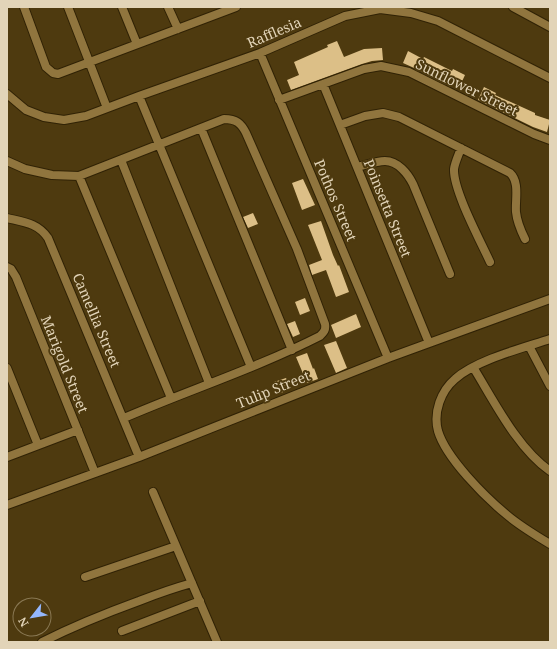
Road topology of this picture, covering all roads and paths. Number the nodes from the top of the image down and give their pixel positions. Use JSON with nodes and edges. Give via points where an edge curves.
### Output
{"nodes":[{"id":1,"x":24,"y":7,"type":"edge"},
{"id":2,"x":68,"y":7,"type":"edge"},
{"id":3,"x":122,"y":7,"type":"edge"},
{"id":4,"x":168,"y":7,"type":"edge"},
{"id":5,"x":236,"y":7,"type":"edge"},
{"id":6,"x":513,"y":7,"type":"edge"},
{"id":7,"x":380,"y":8,"type":"edge"},
{"id":8,"x":218,"y":10,"type":"edge"},
{"id":9,"x":550,"y":27,"type":"edge"},
{"id":10,"x":178,"y":29,"type":"junction"},
{"id":11,"x":137,"y":44,"type":"junction"},
{"id":12,"x":260,"y":53,"type":"junction"},
{"id":13,"x":90,"y":62,"type":"junction"},
{"id":14,"x":550,"y":78,"type":"edge"},
{"id":15,"x":323,"y":84,"type":"junction"},
{"id":16,"x":7,"y":94,"type":"edge"},
{"id":17,"x":138,"y":96,"type":"junction"},
{"id":18,"x":279,"y":100,"type":"junction"},
{"id":19,"x":107,"y":108,"type":"junction"},
{"id":20,"x":340,"y":125,"type":"junction"},
{"id":21,"x":201,"y":128,"type":"junction"},
{"id":22,"x":550,"y":140,"type":"edge"},
{"id":23,"x":159,"y":145,"type":"junction"},
{"id":24,"x":461,"y":148,"type":"junction"},
{"id":25,"x":121,"y":160,"type":"junction"},
{"id":26,"x":7,"y":161,"type":"edge"},
{"id":27,"x":357,"y":167,"type":"junction"},
{"id":28,"x":79,"y":176,"type":"junction"},
{"id":29,"x":7,"y":218,"type":"edge"},
{"id":30,"x":525,"y":239,"type":"dead end"},
{"id":31,"x":490,"y":262,"type":"dead end"},
{"id":32,"x":7,"y":267,"type":"edge"},
{"id":33,"x":450,"y":274,"type":"dead end"},
{"id":34,"x":550,"y":299,"type":"edge"},
{"id":35,"x":550,"y":338,"type":"edge"},
{"id":36,"x":429,"y":343,"type":"junction"},
{"id":37,"x":529,"y":346,"type":"junction"},
{"id":38,"x":292,"y":350,"type":"junction"},
{"id":39,"x":388,"y":358,"type":"junction"},
{"id":40,"x":251,"y":367,"type":"junction"},
{"id":41,"x":473,"y":367,"type":"junction"},
{"id":42,"x":7,"y":368,"type":"edge"},
{"id":43,"x":210,"y":383,"type":"junction"},
{"id":44,"x":550,"y":386,"type":"edge"},
{"id":45,"x":171,"y":398,"type":"junction"},
{"id":46,"x":124,"y":418,"type":"junction"},
{"id":47,"x":78,"y":430,"type":"junction"},
{"id":48,"x":38,"y":446,"type":"junction"},
{"id":49,"x":7,"y":457,"type":"edge"},
{"id":50,"x":139,"y":457,"type":"junction"},
{"id":51,"x":550,"y":471,"type":"edge"},
{"id":52,"x":95,"y":473,"type":"junction"},
{"id":53,"x":153,"y":492,"type":"dead end"},
{"id":54,"x":7,"y":505,"type":"edge"},
{"id":55,"x":550,"y":544,"type":"edge"},
{"id":56,"x":176,"y":546,"type":"junction"},
{"id":57,"x":85,"y":577,"type":"dead end"},
{"id":58,"x":192,"y":583,"type":"junction"},
{"id":59,"x":200,"y":601,"type":"junction"},
{"id":60,"x":122,"y":631,"type":"dead end"},
{"id":61,"x":42,"y":642,"type":"edge"},
{"id":62,"x":217,"y":642,"type":"edge"}],
"edges":[{"from":1,"to":13,"type":"street","via":[[46,67],[53,73],[64,72]]},
{"from":2,"to":13,"type":"street"},
{"from":3,"to":11,"type":"street"},
{"from":4,"to":10,"type":"street"},
{"from":5,"to":8,"type":"street"},
{"from":6,"to":9,"type":"street"},
{"from":7,"to":12,"type":"street","name":"Rafflesia","via":[[345,16]]},
{"from":7,"to":14,"type":"street","name":"Rafflesia","via":[[438,21]]},
{"from":8,"to":10,"type":"street"},
{"from":10,"to":11,"type":"street"},
{"from":11,"to":13,"type":"street"},
{"from":12,"to":17,"type":"street","name":"Rafflesia"},
{"from":12,"to":18,"type":"street","name":"Pothos Street"},
{"from":13,"to":19,"type":"street"},
{"from":15,"to":18,"type":"street","name":"Sunflower Street"},
{"from":15,"to":20,"type":"street","name":"Poinsetta Street"},
{"from":15,"to":22,"type":"street","name":"Sunflower Street","via":[[381,66],[409,72]]},
{"from":16,"to":19,"type":"street","name":"Rafflesia","via":[[26,110],[44,117],[64,120],[86,116]]},
{"from":17,"to":19,"type":"street","name":"Rafflesia"},
{"from":17,"to":23,"type":"street"},
{"from":18,"to":39,"type":"street","name":"Pothos Street"},
{"from":20,"to":24,"type":"street","via":[[383,113],[399,117]]},
{"from":20,"to":27,"type":"street","name":"Poinsetta Street"},
{"from":21,"to":23,"type":"street"},
{"from":21,"to":38,"type":"street"},
{"from":21,"to":38,"type":"street","via":[[224,119],[237,121],[242,126],[296,249],[325,329],[320,336]]},
{"from":23,"to":25,"type":"street"},
{"from":23,"to":40,"type":"street"},
{"from":24,"to":30,"type":"street","via":[[513,176],[516,184],[516,214]]},
{"from":24,"to":31,"type":"street","via":[[454,167],[454,178]]},
{"from":25,"to":28,"type":"street"},
{"from":25,"to":43,"type":"street"},
{"from":26,"to":28,"type":"street","via":[[24,169],[52,175]]},
{"from":27,"to":33,"type":"street","via":[[384,160],[407,172]]},
{"from":27,"to":36,"type":"street","name":"Poinsetta Street"},
{"from":28,"to":45,"type":"street"},
{"from":29,"to":46,"type":"street","name":"Camellia Street","via":[[37,226],[48,238]]},
{"from":32,"to":47,"type":"street","name":"Marigold Street","via":[[16,277]]},
{"from":34,"to":36,"type":"street","name":"Tulip Street"},
{"from":35,"to":37,"type":"street"},
{"from":36,"to":39,"type":"street","name":"Tulip Street"},
{"from":37,"to":41,"type":"street"},
{"from":37,"to":44,"type":"street"},
{"from":38,"to":40,"type":"street"},
{"from":39,"to":50,"type":"street","name":"Tulip Street"},
{"from":40,"to":43,"type":"street"},
{"from":41,"to":51,"type":"street","via":[[519,440]]},
{"from":41,"to":55,"type":"street","via":[[454,379],[441,397],[436,418],[442,441],[460,468],[483,493],[507,515]]},
{"from":42,"to":48,"type":"street"},
{"from":43,"to":45,"type":"street"},
{"from":45,"to":46,"type":"street"},
{"from":46,"to":50,"type":"street","name":"Camellia Street"},
{"from":47,"to":48,"type":"street"},
{"from":47,"to":52,"type":"street","name":"Marigold Street"},
{"from":48,"to":49,"type":"street"},
{"from":50,"to":52,"type":"street","name":"Tulip Street"},
{"from":52,"to":54,"type":"street","name":"Tulip Street"},
{"from":53,"to":56,"type":"street"},
{"from":56,"to":57,"type":"street"},
{"from":56,"to":58,"type":"street"},
{"from":58,"to":59,"type":"street"},
{"from":58,"to":61,"type":"street","via":[[103,614]]},
{"from":59,"to":60,"type":"street"},
{"from":59,"to":62,"type":"street"}]}
